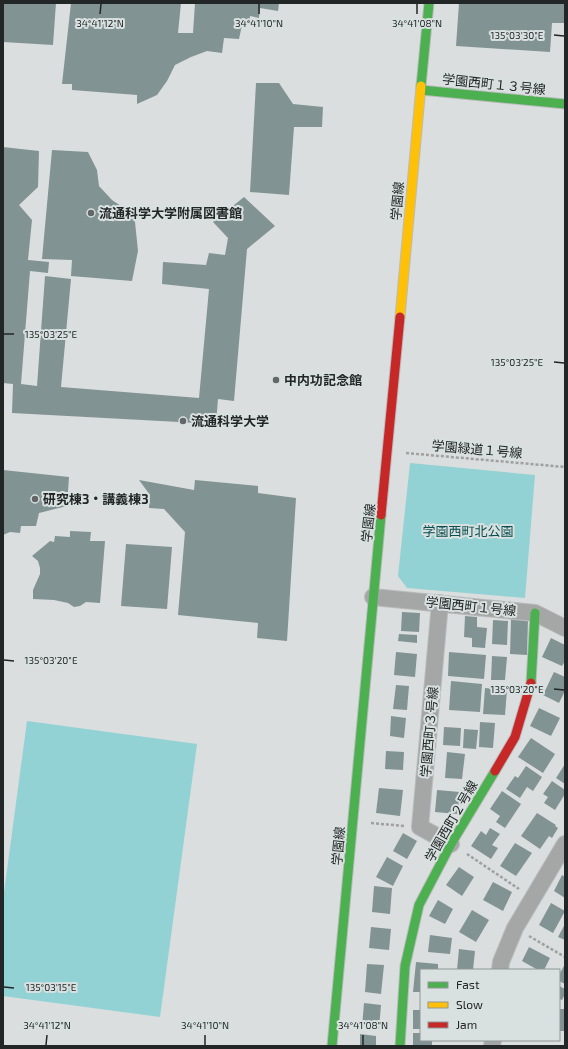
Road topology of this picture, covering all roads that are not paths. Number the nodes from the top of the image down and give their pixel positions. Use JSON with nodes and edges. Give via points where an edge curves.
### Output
{"nodes":[{"id":1,"x":429,"y":3,"type":"edge"},
{"id":2,"x":420,"y":90,"type":"junction"},
{"id":3,"x":565,"y":104,"type":"edge"},
{"id":4,"x":374,"y":597,"type":"junction"},
{"id":5,"x":440,"y":603,"type":"junction"},
{"id":6,"x":535,"y":613,"type":"junction"},
{"id":7,"x":565,"y":628,"type":"edge"},
{"id":8,"x":451,"y":844,"type":"junction"},
{"id":9,"x":565,"y":844,"type":"edge"},
{"id":10,"x":500,"y":969,"type":"edge"},
{"id":11,"x":332,"y":1046,"type":"edge"},
{"id":12,"x":400,"y":1046,"type":"edge"}],
"edges":[{"from":1,"to":2,"type":"street","name":"学園線"},
{"from":2,"to":3,"type":"street","name":"学園西町１３号線"},
{"from":2,"to":4,"type":"street","name":"学園線"},
{"from":4,"to":5,"type":"street","name":"学園西町１号線"},
{"from":4,"to":11,"type":"street","name":"学園線"},
{"from":5,"to":6,"type":"street","name":"学園西町１号線"},
{"from":5,"to":8,"type":"street","name":"学園西町３号線","via":[[420,827]]},
{"from":6,"to":7,"type":"street","name":"学園西町１号線"},
{"from":6,"to":8,"type":"street","name":"学園西町２号線","via":[[532,686],[515,737]]},
{"from":8,"to":12,"type":"street","name":"学園西町２号線","via":[[419,906],[405,966]]},
{"from":9,"to":10,"type":"street","via":[[515,928]]}]}
